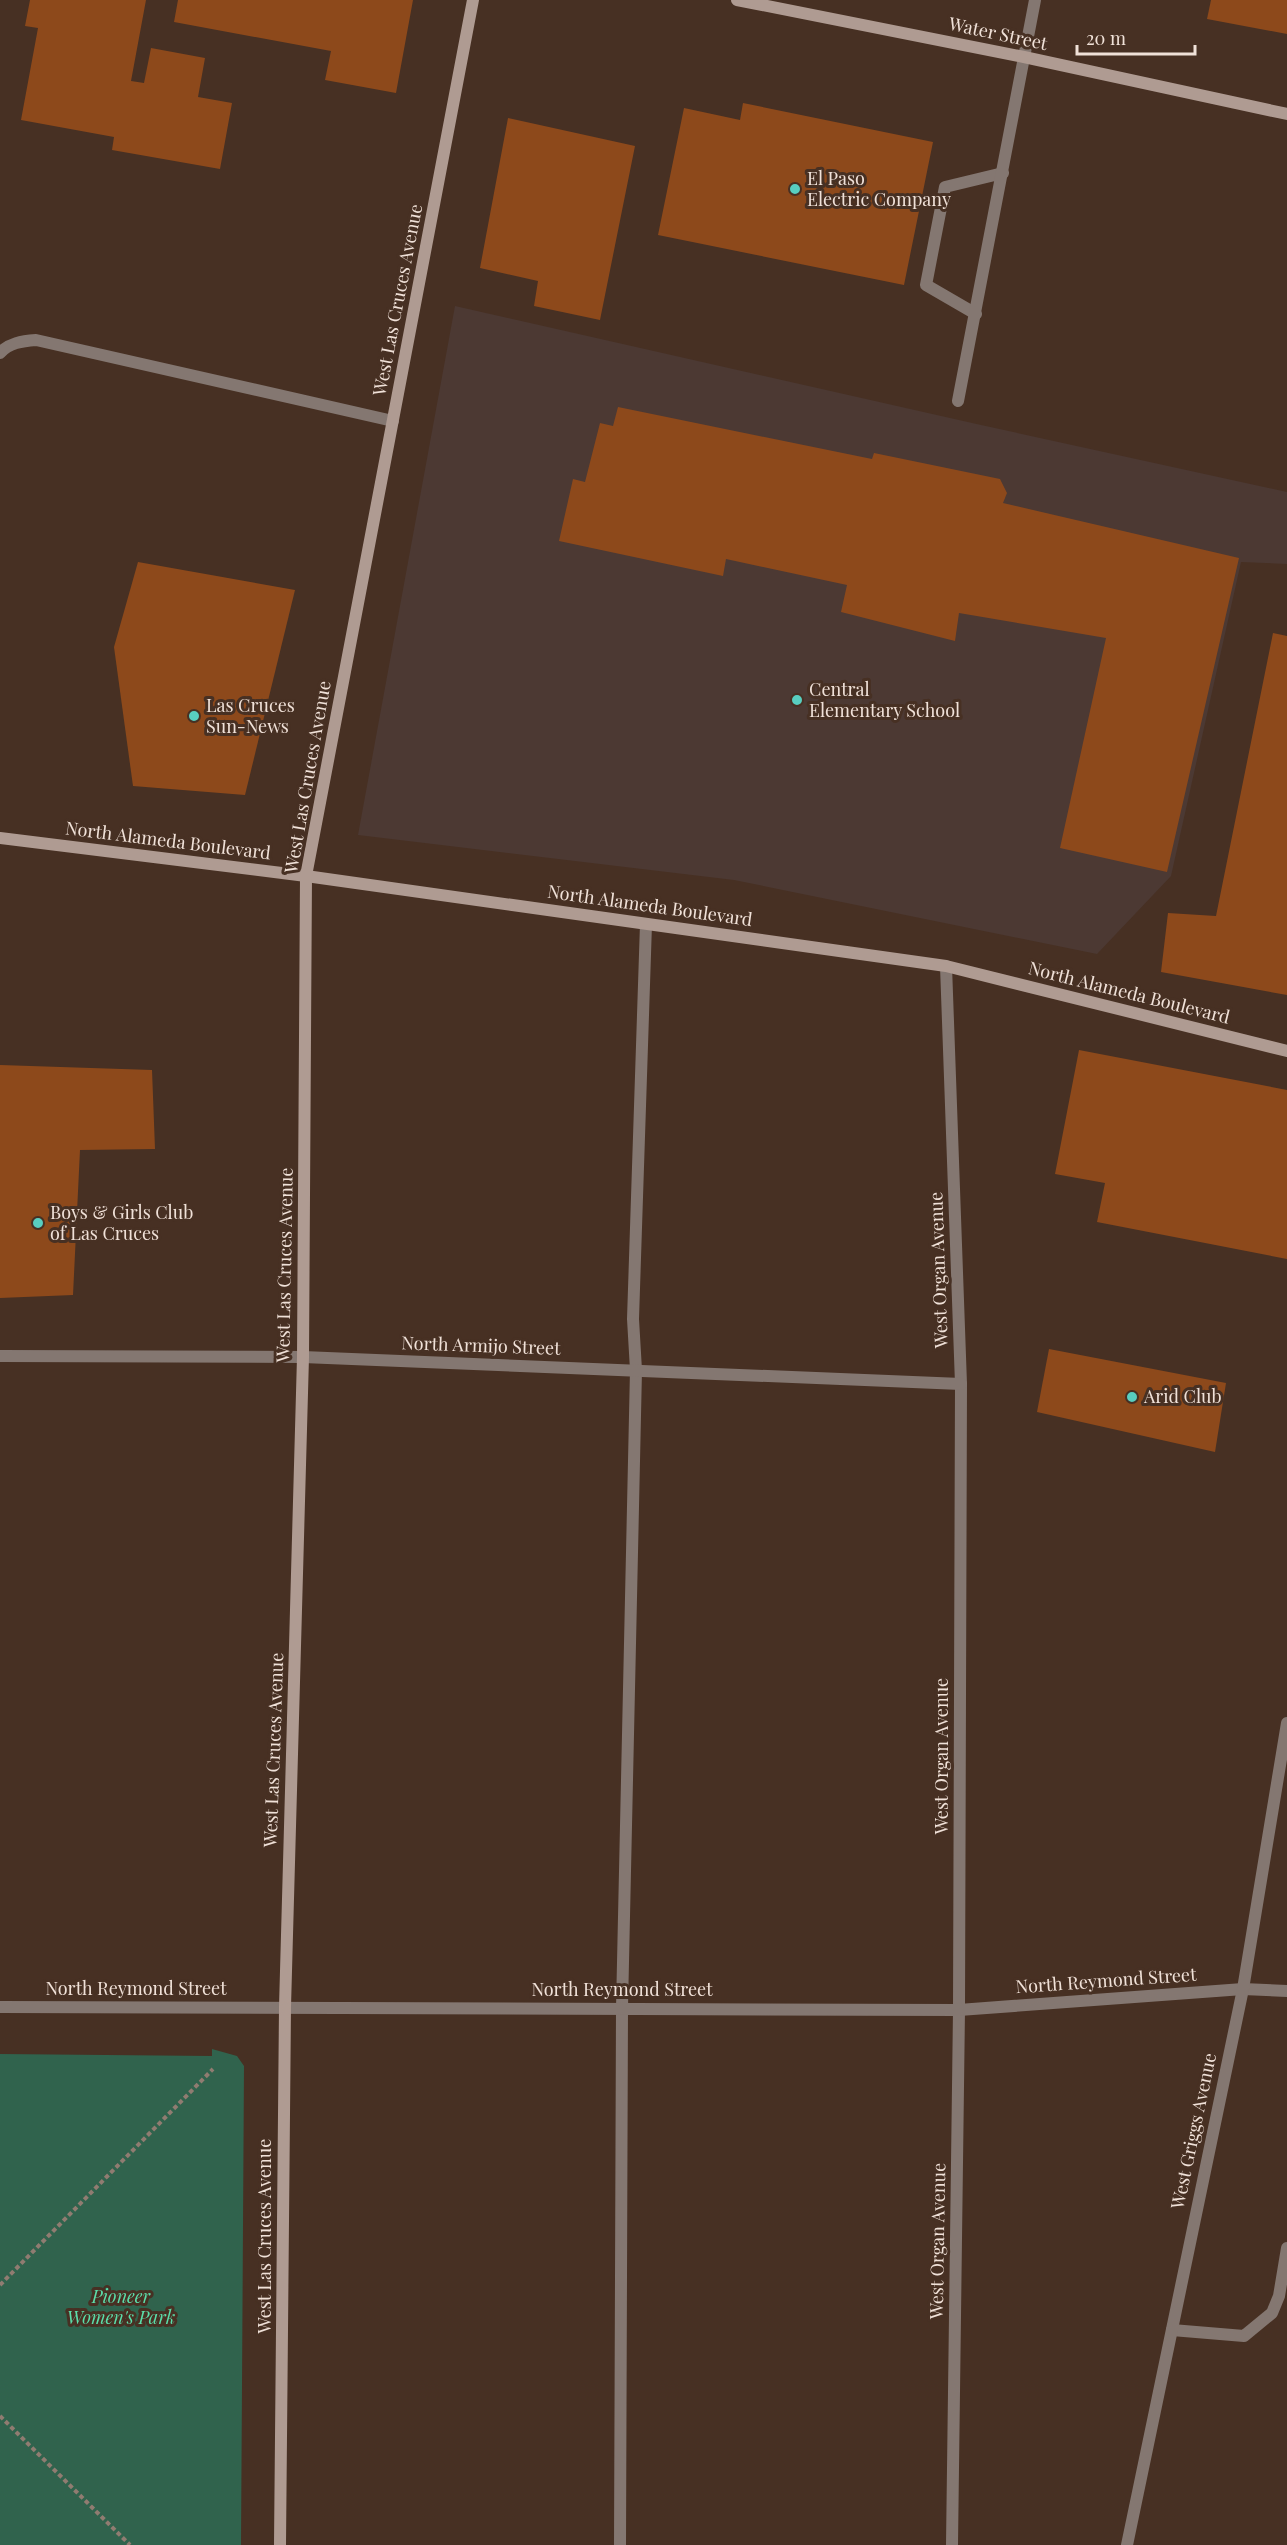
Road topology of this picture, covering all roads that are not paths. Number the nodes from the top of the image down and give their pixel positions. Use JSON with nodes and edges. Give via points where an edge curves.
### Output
{"nodes":[{"id":1,"x":473,"y":0,"type":"edge"},
{"id":2,"x":737,"y":0,"type":"edge"},
{"id":3,"x":1035,"y":0,"type":"edge"},
{"id":4,"x":1024,"y":57,"type":"junction"},
{"id":5,"x":1287,"y":114,"type":"edge"},
{"id":6,"x":1003,"y":173,"type":"junction"},
{"id":7,"x":976,"y":314,"type":"junction"},
{"id":8,"x":0,"y":353,"type":"edge"},
{"id":9,"x":958,"y":401,"type":"dead end"},
{"id":10,"x":393,"y":421,"type":"junction"},
{"id":11,"x":0,"y":838,"type":"edge"},
{"id":12,"x":306,"y":876,"type":"junction"},
{"id":13,"x":646,"y":924,"type":"junction"},
{"id":14,"x":946,"y":966,"type":"junction"},
{"id":15,"x":1287,"y":1051,"type":"edge"},
{"id":16,"x":0,"y":1356,"type":"edge"},
{"id":17,"x":303,"y":1356,"type":"junction"},
{"id":18,"x":636,"y":1370,"type":"junction"},
{"id":19,"x":961,"y":1384,"type":"junction"},
{"id":20,"x":1287,"y":1723,"type":"edge"},
{"id":21,"x":1243,"y":1989,"type":"junction"},
{"id":22,"x":1287,"y":1991,"type":"edge"},
{"id":23,"x":0,"y":2007,"type":"edge"},
{"id":24,"x":285,"y":2007,"type":"junction"},
{"id":25,"x":622,"y":2008,"type":"junction"},
{"id":26,"x":959,"y":2010,"type":"junction"},
{"id":27,"x":1287,"y":2248,"type":"edge"},
{"id":28,"x":1172,"y":2330,"type":"junction"},
{"id":29,"x":280,"y":2545,"type":"edge"},
{"id":30,"x":620,"y":2545,"type":"edge"},
{"id":31,"x":952,"y":2545,"type":"edge"},
{"id":32,"x":1126,"y":2545,"type":"edge"}],
"edges":[{"from":1,"to":10,"type":"street","name":"West Las Cruces Avenue"},
{"from":2,"to":4,"type":"street","name":"Water Street"},
{"from":3,"to":4,"type":"street"},
{"from":4,"to":5,"type":"street","name":"Water Street"},
{"from":4,"to":6,"type":"street"},
{"from":6,"to":7,"type":"street"},
{"from":6,"to":7,"type":"street","via":[[945,187],[927,285]]},
{"from":7,"to":9,"type":"street"},
{"from":8,"to":10,"type":"street","via":[[21,341],[36,340]]},
{"from":10,"to":12,"type":"street","name":"West Las Cruces Avenue"},
{"from":11,"to":12,"type":"street","name":"North Alameda Boulevard"},
{"from":12,"to":13,"type":"street","name":"North Alameda Boulevard"},
{"from":12,"to":17,"type":"street","name":"West Las Cruces Avenue"},
{"from":13,"to":14,"type":"street","name":"North Alameda Boulevard"},
{"from":13,"to":18,"type":"street","via":[[633,1318]]},
{"from":14,"to":15,"type":"street","name":"North Alameda Boulevard"},
{"from":14,"to":19,"type":"street","name":"West Organ Avenue"},
{"from":16,"to":17,"type":"street","name":"North Armijo Street"},
{"from":17,"to":18,"type":"street","name":"North Armijo Street"},
{"from":17,"to":24,"type":"street","name":"West Las Cruces Avenue"},
{"from":18,"to":19,"type":"street","name":"North Armijo Street"},
{"from":18,"to":25,"type":"street"},
{"from":19,"to":26,"type":"street","name":"West Organ Avenue"},
{"from":20,"to":21,"type":"street","name":"West Griggs Avenue"},
{"from":21,"to":22,"type":"street","name":"North Reymond Street"},
{"from":21,"to":26,"type":"street","name":"North Reymond Street"},
{"from":21,"to":28,"type":"street","name":"West Griggs Avenue"},
{"from":23,"to":24,"type":"street","name":"North Reymond Street"},
{"from":24,"to":25,"type":"street","name":"North Reymond Street"},
{"from":24,"to":29,"type":"street","name":"West Las Cruces Avenue"},
{"from":25,"to":26,"type":"street","name":"North Reymond Street"},
{"from":25,"to":30,"type":"street"},
{"from":26,"to":31,"type":"street","name":"West Organ Avenue"},
{"from":27,"to":28,"type":"street","via":[[1272,2313],[1244,2336]]},
{"from":28,"to":32,"type":"street","name":"West Griggs Avenue"}]}
